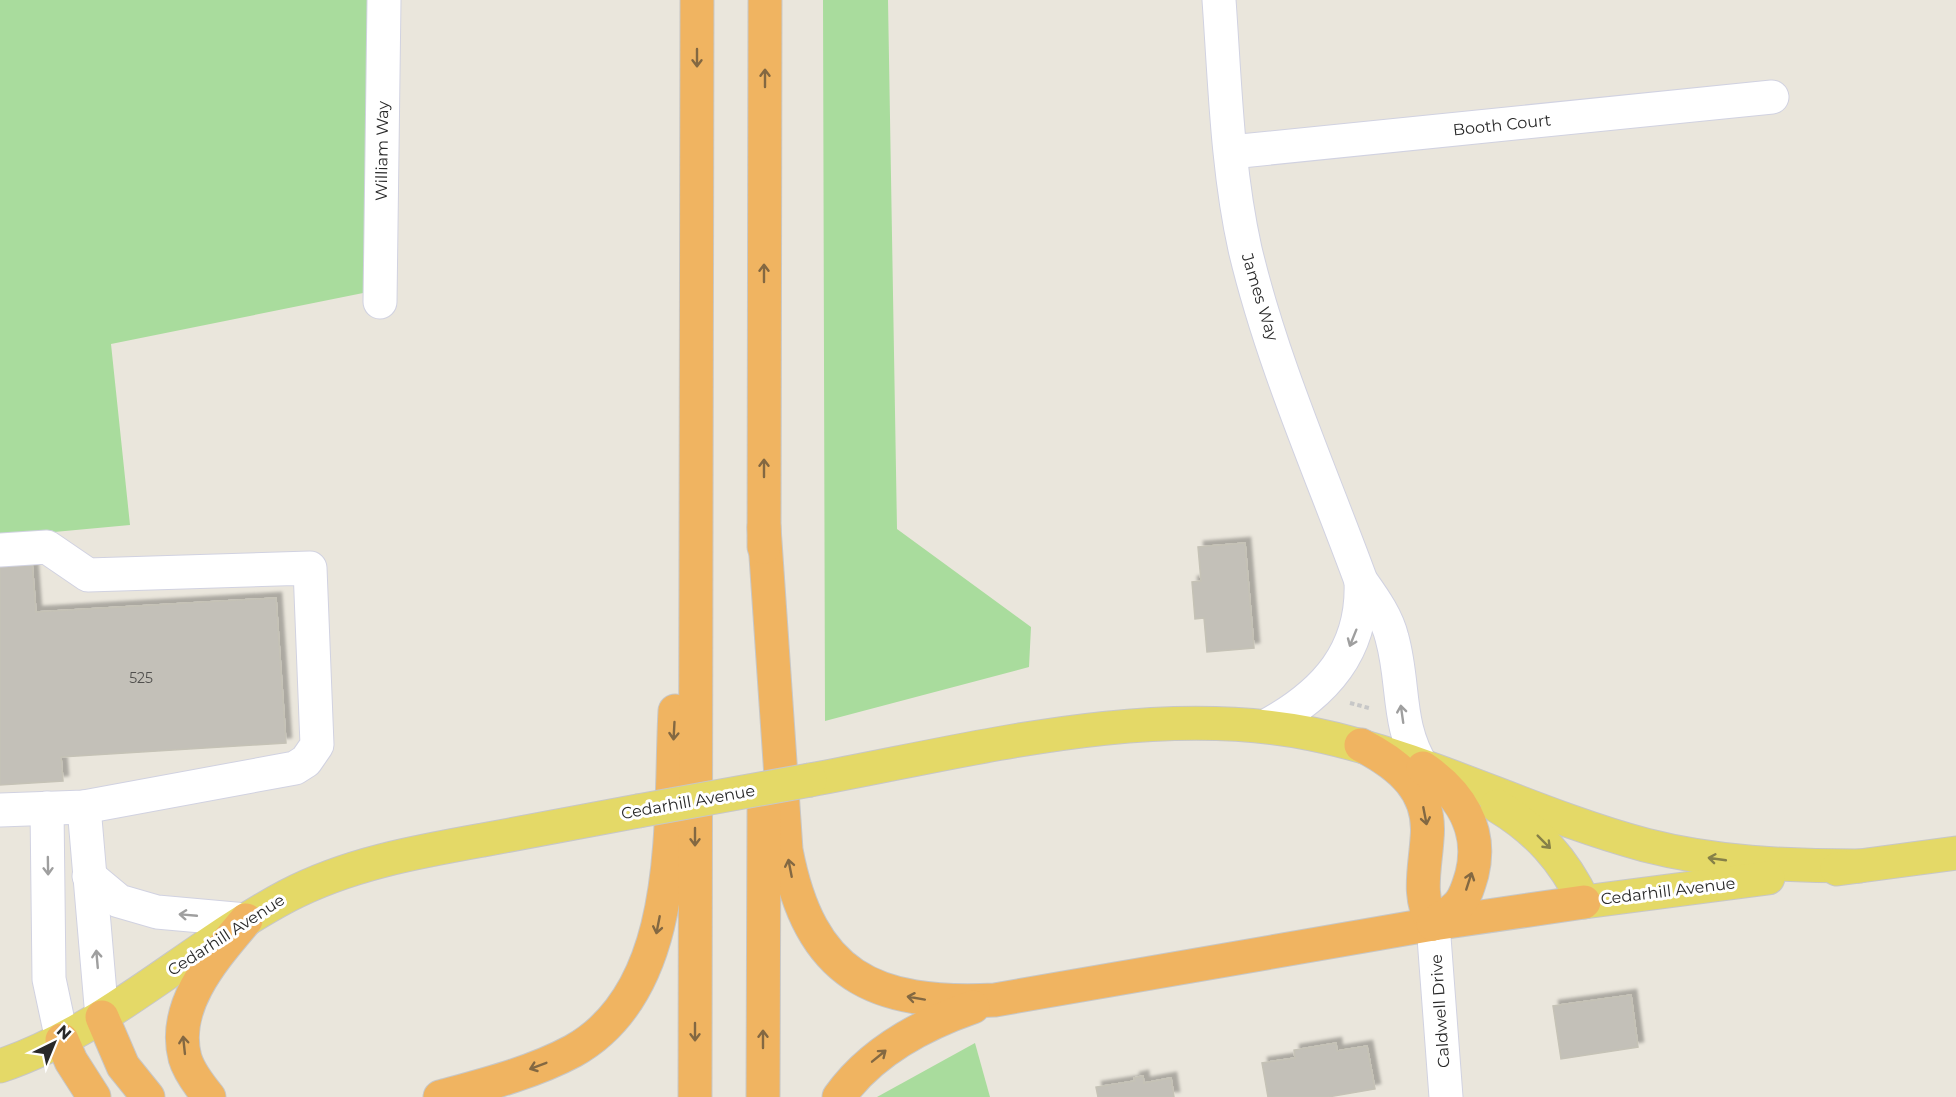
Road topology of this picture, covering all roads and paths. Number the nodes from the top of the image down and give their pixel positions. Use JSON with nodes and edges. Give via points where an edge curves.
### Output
{"nodes":[{"id":1,"x":384,"y":0,"type":"edge"},
{"id":2,"x":697,"y":0,"type":"edge"},
{"id":3,"x":765,"y":0,"type":"edge"},
{"id":4,"x":1219,"y":0,"type":"edge"},
{"id":5,"x":1772,"y":97,"type":"dead end"},
{"id":6,"x":1231,"y":152,"type":"junction"},
{"id":7,"x":697,"y":253,"type":"junction"},
{"id":8,"x":380,"y":302,"type":"dead end"},
{"id":9,"x":764,"y":527,"type":"junction"},
{"id":10,"x":0,"y":550,"type":"edge"},
{"id":11,"x":1361,"y":581,"type":"junction"},
{"id":12,"x":1348,"y":703,"type":"dead end"},
{"id":13,"x":1378,"y":710,"type":"dead end"},
{"id":14,"x":1266,"y":726,"type":"junction"},
{"id":15,"x":1361,"y":745,"type":"junction"},
{"id":16,"x":1423,"y":768,"type":"junction"},
{"id":17,"x":84,"y":807,"type":"junction"},
{"id":18,"x":47,"y":808,"type":"junction"},
{"id":19,"x":0,"y":810,"type":"edge"},
{"id":20,"x":1956,"y":853,"type":"edge"},
{"id":21,"x":1859,"y":866,"type":"junction"},
{"id":22,"x":89,"y":876,"type":"junction"},
{"id":23,"x":1584,"y":902,"type":"junction"},
{"id":24,"x":246,"y":920,"type":"junction"},
{"id":25,"x":1433,"y":924,"type":"junction"},
{"id":26,"x":995,"y":1000,"type":"junction"},
{"id":27,"x":102,"y":1017,"type":"junction"},
{"id":28,"x":62,"y":1040,"type":"junction"},
{"id":29,"x":0,"y":1066,"type":"edge"},
{"id":30,"x":94,"y":1097,"type":"edge"},
{"id":31,"x":148,"y":1097,"type":"edge"},
{"id":32,"x":208,"y":1097,"type":"edge"},
{"id":33,"x":440,"y":1097,"type":"edge"},
{"id":34,"x":695,"y":1097,"type":"edge"},
{"id":35,"x":763,"y":1097,"type":"edge"},
{"id":36,"x":838,"y":1097,"type":"edge"},
{"id":37,"x":1446,"y":1097,"type":"edge"}],
"edges":[{"from":1,"to":8,"type":"street","name":"William Way"},
{"from":2,"to":7,"type":"highway","one_way":true},
{"from":9,"to":3,"type":"highway","one_way":true},
{"from":4,"to":6,"type":"street","name":"James Way"},
{"from":5,"to":6,"type":"street","name":"Booth Court"},
{"from":6,"to":11,"type":"street","name":"James Way","via":[[1245,248],[1258,297]]},
{"from":7,"to":33,"type":"highway","one_way":true,"via":[[668,855],[656,938],[644,972],[627,1002],[604,1029],[574,1051],[542,1065]]},
{"from":7,"to":34,"type":"highway","one_way":true},
{"from":26,"to":9,"type":"highway","one_way":true,"via":[[916,999],[883,990],[850,973],[825,949],[806,921],[786,850]]},
{"from":35,"to":9,"type":"highway","one_way":true},
{"from":10,"to":17,"type":"street","via":[[47,547],[88,575],[310,568],[317,745],[312,754],[295,768]]},
{"from":11,"to":14,"type":"street","name":"James Way","one_way":true,"via":[[1362,607],[1346,655],[1316,691]]},
{"from":16,"to":11,"type":"street","name":"James Way","one_way":true,"via":[[1405,732],[1392,637]]},
{"from":12,"to":13,"type":"path"},
{"from":14,"to":15,"type":"main road","name":"Cedarhill Avenue"},
{"from":14,"to":24,"type":"main road","name":"Cedarhill Avenue","bridge":true,"via":[[1157,723],[1046,737],[385,859],[324,878]]},
{"from":15,"to":16,"type":"main road","name":"Cedarhill Avenue"},
{"from":15,"to":25,"type":"highway","one_way":true,"via":[[1404,772],[1417,790],[1426,814],[1428,837],[1423,900]]},
{"from":21,"to":16,"type":"main road","name":"Cedarhill Avenue","one_way":true,"via":[[1749,864],[1674,851]]},
{"from":16,"to":23,"type":"main road","name":"Cedarhill Avenue","one_way":true,"via":[[1533,830],[1556,854]]},
{"from":25,"to":16,"type":"highway","one_way":true,"via":[[1459,904],[1465,894],[1475,861],[1474,838],[1457,798]]},
{"from":17,"to":18,"type":"street"},
{"from":17,"to":22,"type":"street"},
{"from":18,"to":19,"type":"street"},
{"from":18,"to":28,"type":"street","one_way":true,"via":[[49,979]]},
{"from":20,"to":21,"type":"main road","name":"Cedarhill Avenue"},
{"from":21,"to":23,"type":"main road","name":"Cedarhill Avenue"},
{"from":24,"to":22,"type":"street","one_way":true,"via":[[157,912],[119,902]]},
{"from":27,"to":22,"type":"street","one_way":true},
{"from":23,"to":25,"type":"highway"},
{"from":24,"to":27,"type":"main road","name":"Cedarhill Avenue"},
{"from":32,"to":24,"type":"highway","one_way":true,"via":[[185,1058],[182,1033],[203,975]]},
{"from":25,"to":26,"type":"highway"},
{"from":25,"to":37,"type":"street","name":"Caldwell Drive"},
{"from":36,"to":26,"type":"highway","one_way":true,"via":[[881,1053],[900,1041],[946,1017]]},
{"from":27,"to":28,"type":"main road","name":"Cedarhill Avenue"},
{"from":27,"to":31,"type":"highway","via":[[123,1066]]},
{"from":28,"to":29,"type":"main road","name":"Cedarhill Avenue"},
{"from":28,"to":30,"type":"highway"}]}
